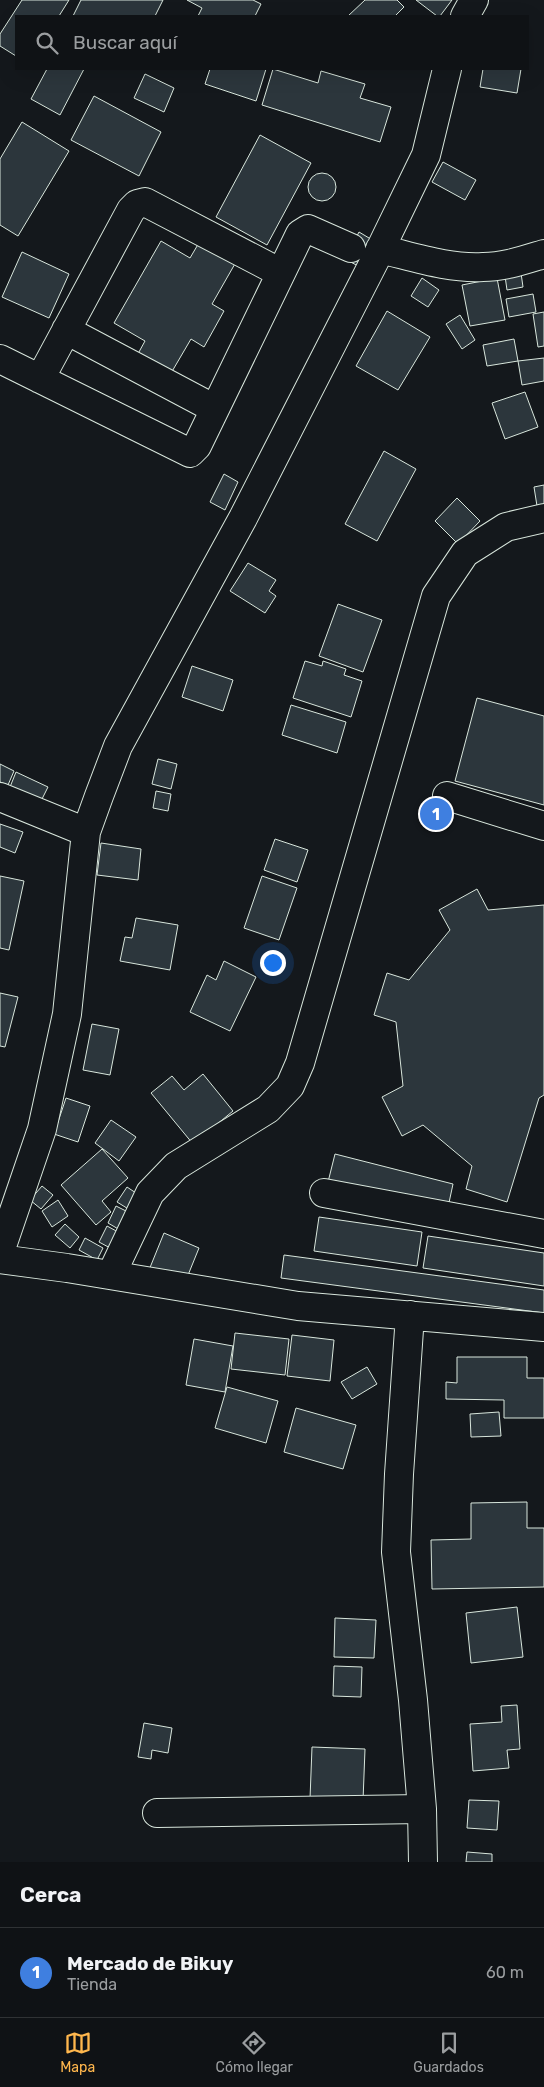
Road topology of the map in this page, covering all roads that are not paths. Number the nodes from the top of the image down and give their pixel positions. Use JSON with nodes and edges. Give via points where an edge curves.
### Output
{"nodes":[{"id":1,"x":474,"y":0,"type":"edge"},
{"id":2,"x":466,"y":15,"type":"edge"},
{"id":3,"x":446,"y":70,"type":"edge"},
{"id":4,"x":368,"y":253,"type":"junction"},
{"id":5,"x":544,"y":254,"type":"edge"},
{"id":6,"x":281,"y":273,"type":"junction"},
{"id":7,"x":66,"y":330,"type":"junction"},
{"id":8,"x":0,"y":359,"type":"edge"},
{"id":9,"x":40,"y":379,"type":"junction"},
{"id":10,"x":215,"y":409,"type":"junction"},
{"id":11,"x":544,"y":518,"type":"edge"},
{"id":12,"x":447,"y":796,"type":"dead end"},
{"id":13,"x":0,"y":797,"type":"edge"},
{"id":14,"x":544,"y":826,"type":"edge"},
{"id":15,"x":86,"y":832,"type":"junction"},
{"id":16,"x":324,"y":1193,"type":"dead end"},
{"id":17,"x":544,"y":1234,"type":"edge"},
{"id":18,"x":0,"y":1252,"type":"edge"},
{"id":19,"x":0,"y":1260,"type":"edge"},
{"id":20,"x":111,"y":1275,"type":"junction"},
{"id":21,"x":410,"y":1315,"type":"junction"},
{"id":22,"x":544,"y":1328,"type":"edge"},
{"id":23,"x":422,"y":1809,"type":"junction"},
{"id":24,"x":157,"y":1813,"type":"dead end"},
{"id":25,"x":423,"y":1862,"type":"edge"}],
"edges":[{"from":1,"to":2,"type":"street"},
{"from":3,"to":4,"type":"street","via":[[426,155]]},
{"from":4,"to":5,"type":"street","via":[[483,267]]},
{"from":4,"to":6,"type":"street","via":[[308,229],[300,234]]},
{"from":4,"to":15,"type":"street","via":[[242,518],[118,746]]},
{"from":6,"to":7,"type":"street","via":[[146,202],[137,204]]},
{"from":6,"to":10,"type":"street"},
{"from":7,"to":9,"type":"street"},
{"from":7,"to":10,"type":"street"},
{"from":8,"to":9,"type":"street"},
{"from":9,"to":10,"type":"street","via":[[190,454]]},
{"from":11,"to":20,"type":"street","via":[[506,527],[465,553],[436,596],[300,1062],[290,1086],[268,1109],[176,1166],[150,1193]]},
{"from":12,"to":14,"type":"street"},
{"from":13,"to":15,"type":"street"},
{"from":15,"to":18,"type":"street","via":[[67,1014],[42,1129]]},
{"from":16,"to":17,"type":"street"},
{"from":19,"to":20,"type":"street"},
{"from":20,"to":21,"type":"street","via":[[298,1306]]},
{"from":21,"to":22,"type":"street"},
{"from":21,"to":23,"type":"street","via":[[398,1474],[396,1552]]},
{"from":23,"to":24,"type":"street"},
{"from":23,"to":25,"type":"street"}]}
